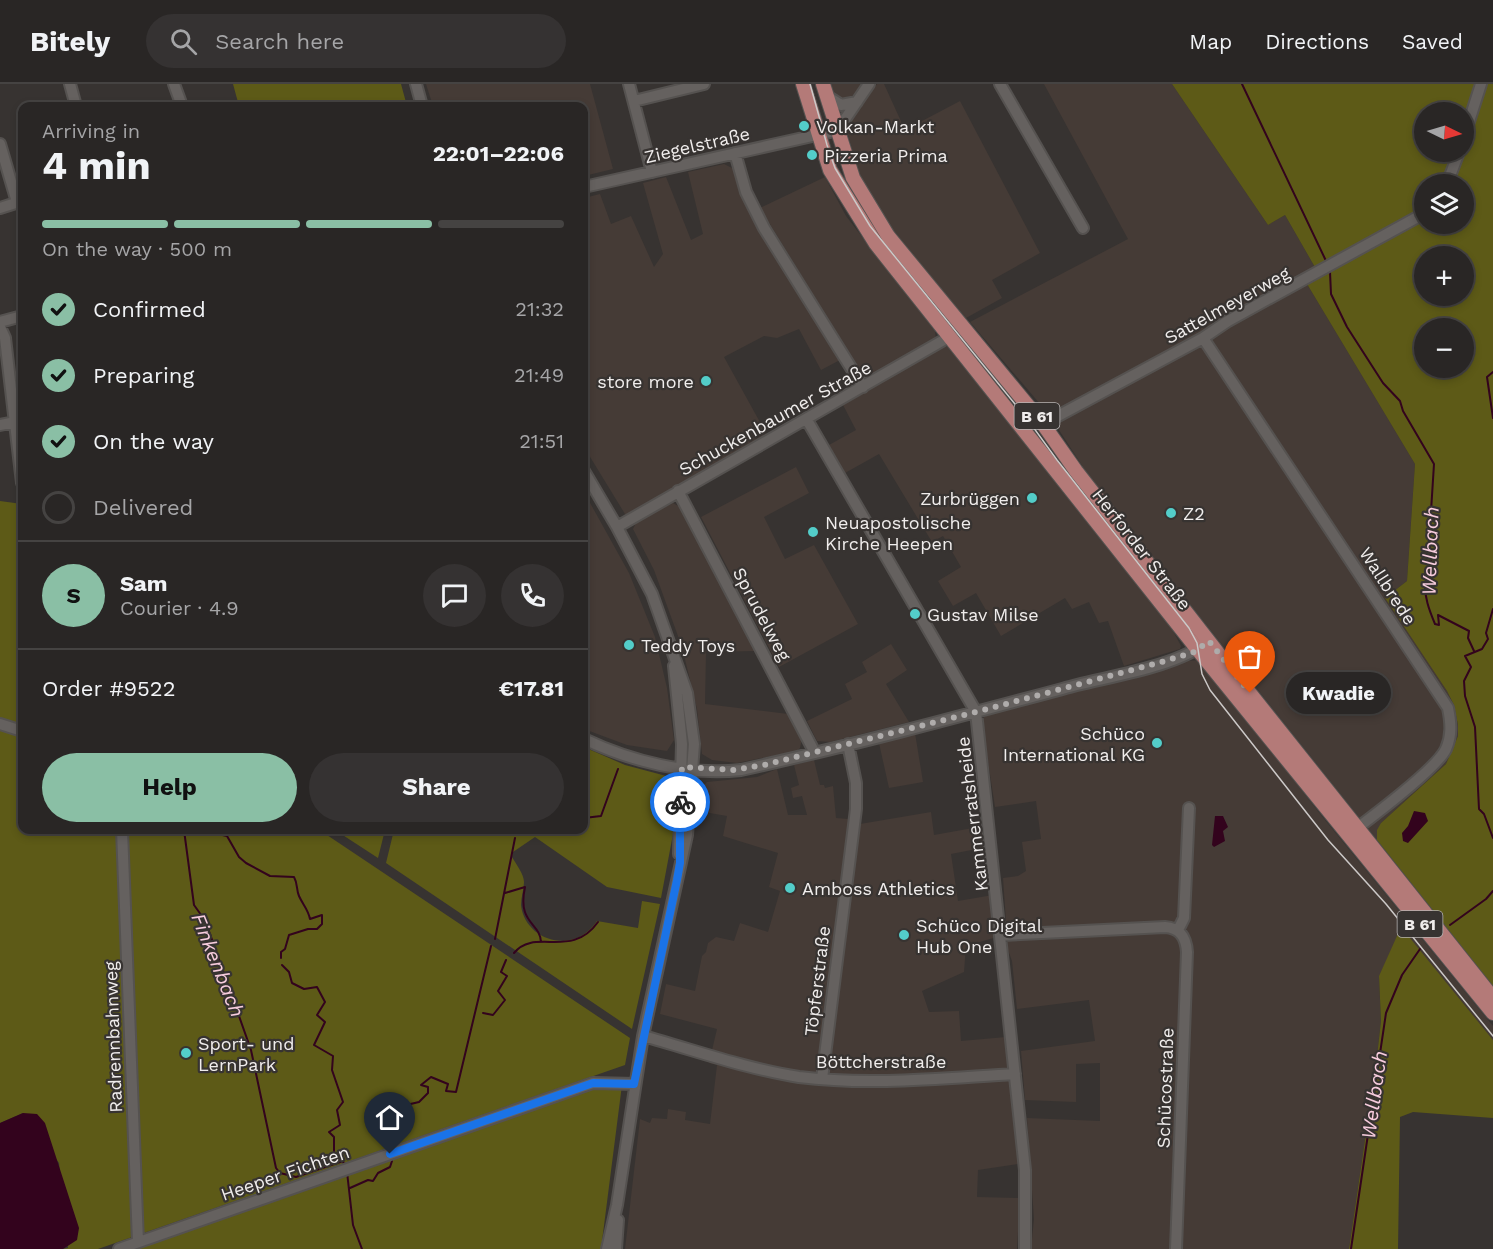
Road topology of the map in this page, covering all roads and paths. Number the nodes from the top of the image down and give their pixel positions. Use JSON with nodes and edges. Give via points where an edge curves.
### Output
{"nodes":[{"id":1,"x":70,"y":84,"type":"edge"},
{"id":2,"x":174,"y":84,"type":"edge"},
{"id":3,"x":416,"y":84,"type":"edge"},
{"id":4,"x":629,"y":84,"type":"edge"},
{"id":5,"x":704,"y":84,"type":"edge"},
{"id":6,"x":803,"y":84,"type":"edge"},
{"id":7,"x":869,"y":84,"type":"edge"},
{"id":8,"x":1000,"y":84,"type":"edge"},
{"id":9,"x":1481,"y":84,"type":"edge"},
{"id":10,"x":825,"y":90,"type":"edge"},
{"id":11,"x":634,"y":101,"type":"junction"},
{"id":12,"x":75,"y":102,"type":"edge"},
{"id":13,"x":181,"y":102,"type":"edge"},
{"id":14,"x":421,"y":102,"type":"edge"},
{"id":15,"x":857,"y":102,"type":"junction"},
{"id":16,"x":1474,"y":106,"type":"edge"},
{"id":17,"x":836,"y":129,"type":"junction"},
{"id":18,"x":818,"y":135,"type":"junction"},
{"id":19,"x":0,"y":144,"type":"edge"},
{"id":20,"x":735,"y":153,"type":"junction"},
{"id":21,"x":652,"y":172,"type":"junction"},
{"id":22,"x":588,"y":186,"type":"edge"},
{"id":23,"x":18,"y":195,"type":"edge"},
{"id":24,"x":18,"y":202,"type":"edge"},
{"id":25,"x":0,"y":208,"type":"edge"},
{"id":26,"x":1414,"y":219,"type":"edge"},
{"id":27,"x":1083,"y":228,"type":"dead end"},
{"id":28,"x":18,"y":317,"type":"edge"},
{"id":29,"x":0,"y":322,"type":"edge"},
{"id":30,"x":0,"y":327,"type":"edge"},
{"id":31,"x":949,"y":337,"type":"junction"},
{"id":32,"x":1203,"y":338,"type":"junction"},
{"id":33,"x":863,"y":387,"type":"junction"},
{"id":34,"x":807,"y":420,"type":"junction"},
{"id":35,"x":15,"y":422,"type":"junction"},
{"id":36,"x":1044,"y":424,"type":"junction"},
{"id":37,"x":0,"y":425,"type":"edge"},
{"id":38,"x":1026,"y":430,"type":"junction"},
{"id":39,"x":18,"y":448,"type":"edge"},
{"id":40,"x":588,"y":478,"type":"edge"},
{"id":41,"x":678,"y":491,"type":"junction"},
{"id":42,"x":617,"y":527,"type":"junction"},
{"id":43,"x":1204,"y":646,"type":"junction"},
{"id":44,"x":674,"y":663,"type":"junction"},
{"id":45,"x":976,"y":712,"type":"junction"},
{"id":46,"x":0,"y":724,"type":"edge"},
{"id":47,"x":18,"y":730,"type":"edge"},
{"id":48,"x":588,"y":740,"type":"edge"},
{"id":49,"x":848,"y":744,"type":"junction"},
{"id":50,"x":815,"y":753,"type":"junction"},
{"id":51,"x":682,"y":767,"type":"junction"},
{"id":52,"x":693,"y":769,"type":"junction"},
{"id":53,"x":1189,"y":808,"type":"dead end"},
{"id":54,"x":1352,"y":832,"type":"junction"},
{"id":55,"x":122,"y":834,"type":"edge"},
{"id":56,"x":680,"y":863,"type":"junction"},
{"id":57,"x":1178,"y":930,"type":"junction"},
{"id":58,"x":1002,"y":935,"type":"junction"},
{"id":59,"x":1493,"y":998,"type":"edge"},
{"id":60,"x":1493,"y":1013,"type":"edge"},
{"id":61,"x":643,"y":1036,"type":"junction"},
{"id":62,"x":1015,"y":1074,"type":"junction"},
{"id":63,"x":822,"y":1079,"type":"junction"},
{"id":64,"x":634,"y":1084,"type":"junction"},
{"id":65,"x":617,"y":1205,"type":"junction"},
{"id":66,"x":138,"y":1242,"type":"junction"},
{"id":67,"x":119,"y":1249,"type":"edge"},
{"id":68,"x":607,"y":1249,"type":"edge"},
{"id":69,"x":616,"y":1249,"type":"edge"},
{"id":70,"x":1025,"y":1249,"type":"edge"},
{"id":71,"x":1176,"y":1249,"type":"edge"}],
"edges":[{"from":1,"to":12,"type":"street"},
{"from":2,"to":13,"type":"street"},
{"from":3,"to":14,"type":"street"},
{"from":4,"to":11,"type":"street"},
{"from":5,"to":11,"type":"street"},
{"from":6,"to":18,"type":"main road","name":"Herforder Straße","number":"B 61"},
{"from":7,"to":15,"type":"street"},
{"from":8,"to":27,"type":"street"},
{"from":9,"to":16,"type":"street"},
{"from":10,"to":15,"type":"street","via":[[841,105]]},
{"from":10,"to":17,"type":"main road","name":"Herforder Straße","number":"B 61"},
{"from":11,"to":21,"type":"street"},
{"from":15,"to":17,"type":"street"},
{"from":17,"to":18,"type":"street","name":"Ziegelstraße"},
{"from":17,"to":36,"type":"main road","name":"Herforder Straße","number":"B 61","via":[[853,178],[888,236]]},
{"from":18,"to":20,"type":"street","name":"Ziegelstraße"},
{"from":18,"to":31,"type":"main road","name":"Herforder Straße","number":"B 61","via":[[830,170],[854,211]]},
{"from":19,"to":23,"type":"street"},
{"from":20,"to":21,"type":"street","name":"Ziegelstraße"},
{"from":20,"to":33,"type":"street","via":[[746,192],[764,228]]},
{"from":21,"to":22,"type":"street","name":"Ziegelstraße"},
{"from":24,"to":25,"type":"street"},
{"from":26,"to":32,"type":"street","name":"Sattelmeyerweg"},
{"from":28,"to":29,"type":"street"},
{"from":30,"to":35,"type":"street","via":[[5,338]]},
{"from":31,"to":33,"type":"street","name":"Schuckenbaumer Straße"},
{"from":31,"to":38,"type":"main road","name":"Herforder Straße","number":"B 61"},
{"from":32,"to":36,"type":"street","name":"Sattelmeyerweg"},
{"from":32,"to":54,"type":"street","name":"Wallbrede","via":[[1448,708],[1450,736],[1437,761]]},
{"from":33,"to":34,"type":"street","name":"Schuckenbaumer Straße"},
{"from":34,"to":41,"type":"street","name":"Schuckenbaumer Straße"},
{"from":34,"to":45,"type":"street","name":"Kammerratsheide"},
{"from":35,"to":37,"type":"street"},
{"from":35,"to":39,"type":"street"},
{"from":36,"to":38,"type":"main road"},
{"from":36,"to":43,"type":"main road","name":"Herforder Straße","number":"B 61"},
{"from":38,"to":43,"type":"main road","name":"Herforder Straße","number":"B 61"},
{"from":40,"to":42,"type":"street"},
{"from":41,"to":42,"type":"street","name":"Schuckenbaumer Straße"},
{"from":41,"to":50,"type":"street","name":"Sprudelweg"},
{"from":42,"to":44,"type":"street","via":[[652,594]]},
{"from":43,"to":45,"type":"street"},
{"from":43,"to":54,"type":"main road","name":"Herforder Straße","number":"B 61"},
{"from":44,"to":51,"type":"street"},
{"from":44,"to":52,"type":"street","via":[[691,712]]},
{"from":45,"to":49,"type":"street"},
{"from":45,"to":58,"type":"street","name":"Kammerratsheide"},
{"from":46,"to":47,"type":"street"},
{"from":48,"to":51,"type":"street","via":[[632,757]]},
{"from":49,"to":50,"type":"street"},
{"from":49,"to":63,"type":"street","name":"Töpferstraße","via":[[856,783],[855,809]]},
{"from":50,"to":52,"type":"street","via":[[741,770]]},
{"from":51,"to":52,"type":"street"},
{"from":51,"to":56,"type":"street"},
{"from":52,"to":56,"type":"street","via":[[687,835]]},
{"from":53,"to":57,"type":"street","via":[[1184,918]]},
{"from":54,"to":59,"type":"main road","name":"Herforder Straße","number":"B 61"},
{"from":54,"to":60,"type":"main road","name":"Herforder Straße","number":"B 61"},
{"from":55,"to":66,"type":"street","name":"Radrennbahnweg"},
{"from":56,"to":61,"type":"street"},
{"from":57,"to":58,"type":"street","via":[[1154,927]]},
{"from":57,"to":71,"type":"street","name":"Schücostraße","via":[[1187,951]]},
{"from":58,"to":62,"type":"street","name":"Kammerratsheide"},
{"from":61,"to":63,"type":"street","name":"Böttcherstraße","via":[[778,1072]]},
{"from":61,"to":64,"type":"street"},
{"from":62,"to":63,"type":"street","name":"Böttcherstraße","via":[[877,1081]]},
{"from":62,"to":70,"type":"street","name":"Kammerratsheide","via":[[1026,1183]]},
{"from":64,"to":65,"type":"street"},
{"from":64,"to":66,"type":"street","name":"Heeper Fichten","via":[[593,1083]]},
{"from":65,"to":68,"type":"street"},
{"from":65,"to":69,"type":"street"},
{"from":66,"to":67,"type":"street","name":"Heeper Fichten"}]}
